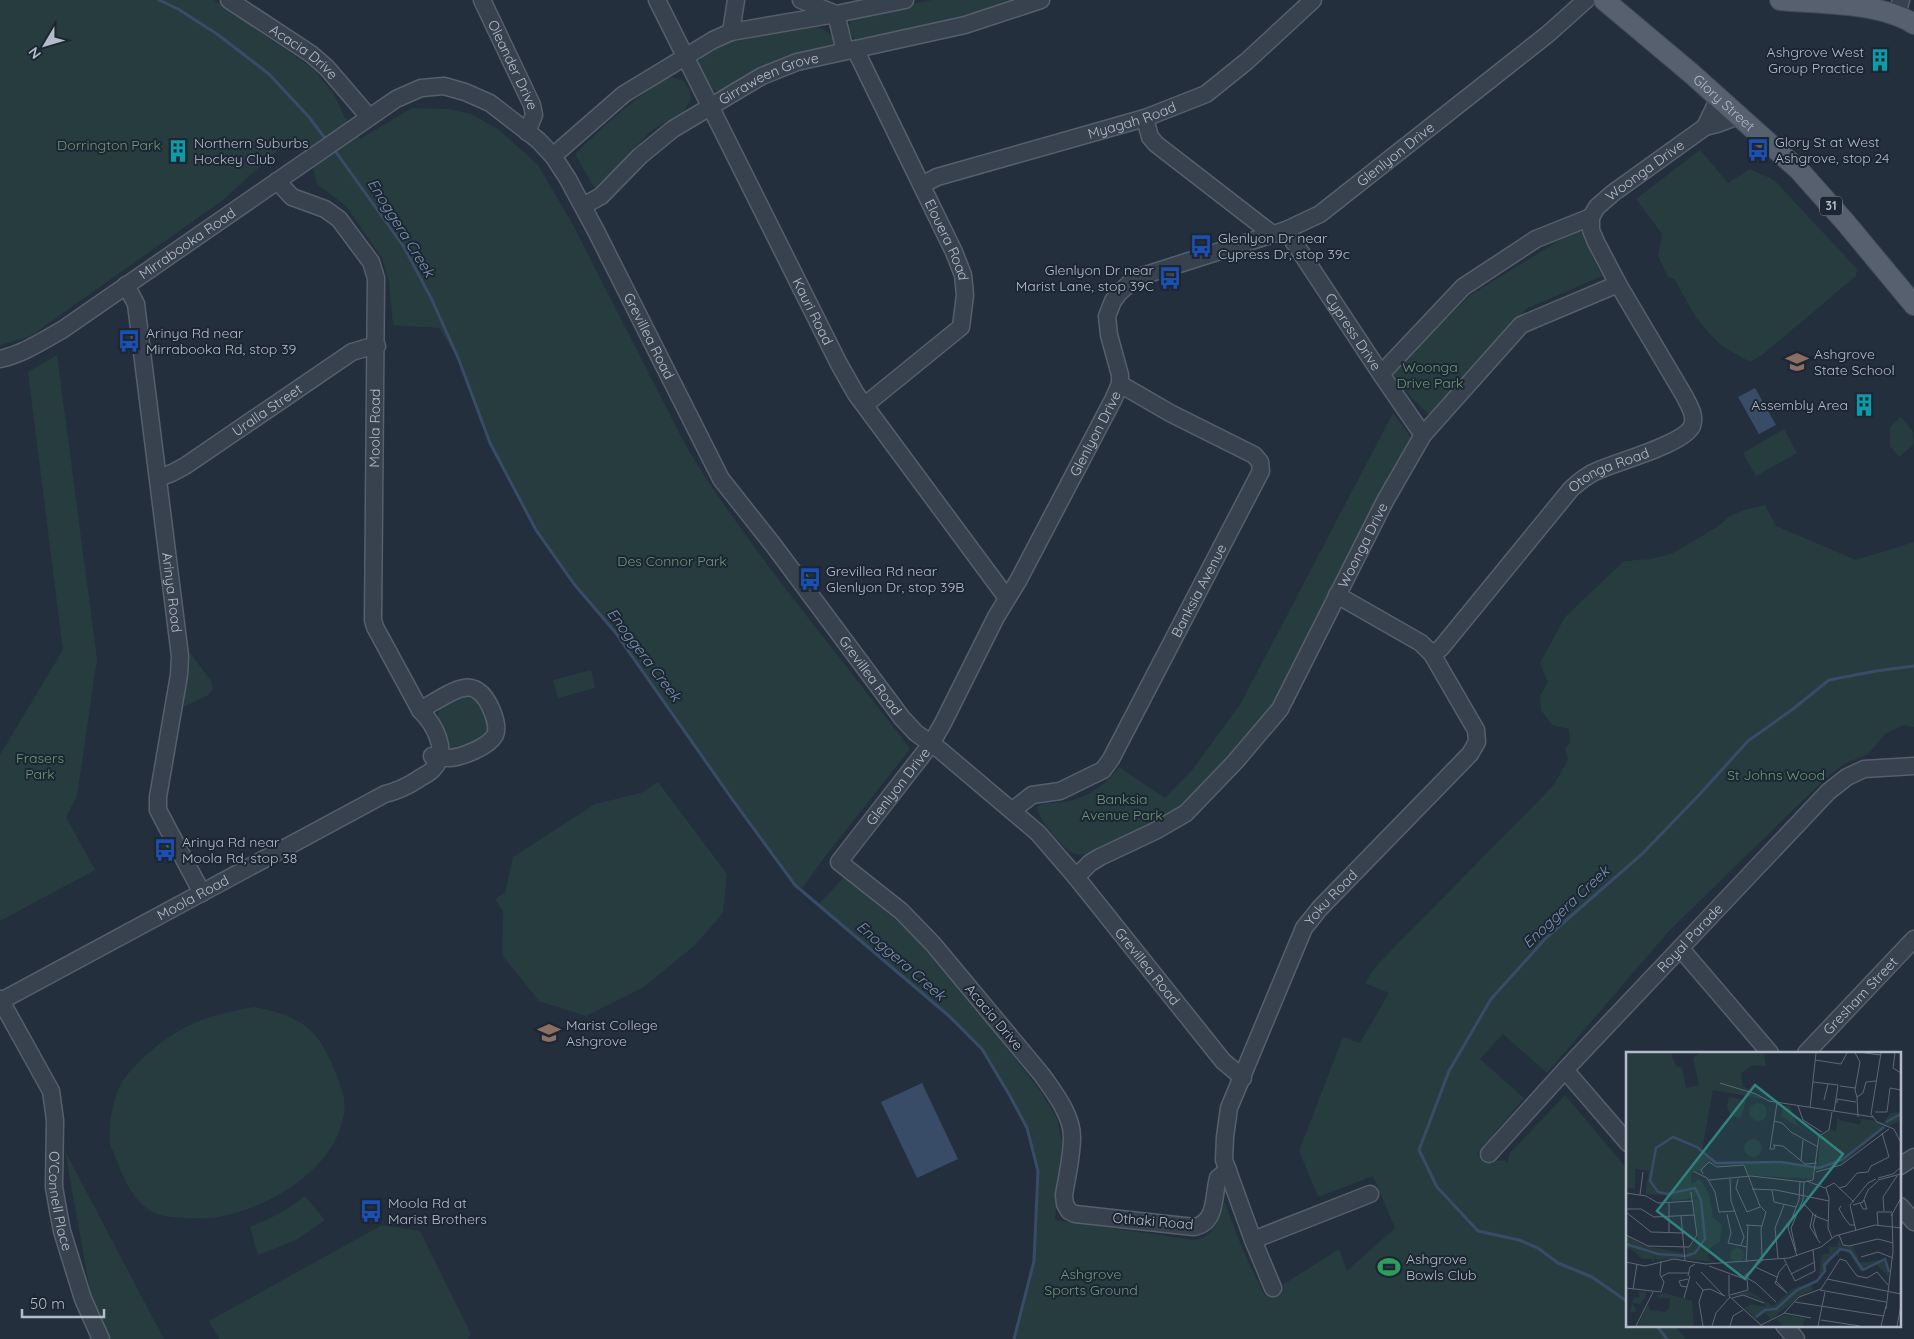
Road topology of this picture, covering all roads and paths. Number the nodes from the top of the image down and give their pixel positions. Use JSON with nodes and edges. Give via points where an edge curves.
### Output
{"nodes":[{"id":1,"x":228,"y":0,"type":"edge"},
{"id":2,"x":482,"y":0,"type":"edge"},
{"id":3,"x":656,"y":0,"type":"edge"},
{"id":4,"x":736,"y":0,"type":"edge"},
{"id":5,"x":801,"y":0,"type":"edge"},
{"id":6,"x":905,"y":0,"type":"edge"},
{"id":7,"x":1041,"y":0,"type":"edge"},
{"id":8,"x":1313,"y":0,"type":"edge"},
{"id":9,"x":1586,"y":0,"type":"edge"},
{"id":10,"x":1604,"y":0,"type":"edge"},
{"id":11,"x":1630,"y":0,"type":"edge"},
{"id":12,"x":1780,"y":0,"type":"edge"},
{"id":13,"x":1904,"y":13,"type":"edge"},
{"id":14,"x":836,"y":14,"type":"junction"},
{"id":15,"x":731,"y":32,"type":"junction"},
{"id":16,"x":850,"y":50,"type":"junction"},
{"id":17,"x":685,"y":56,"type":"junction"},
{"id":18,"x":1692,"y":74,"type":"junction"},
{"id":19,"x":1719,"y":98,"type":"junction"},
{"id":20,"x":709,"y":107,"type":"junction"},
{"id":21,"x":1738,"y":116,"type":"junction"},
{"id":22,"x":368,"y":117,"type":"junction"},
{"id":23,"x":1145,"y":118,"type":"junction"},
{"id":24,"x":1705,"y":127,"type":"junction"},
{"id":25,"x":527,"y":132,"type":"junction"},
{"id":26,"x":553,"y":156,"type":"junction"},
{"id":27,"x":277,"y":181,"type":"junction"},
{"id":28,"x":922,"y":185,"type":"junction"},
{"id":29,"x":583,"y":206,"type":"junction"},
{"id":30,"x":1591,"y":217,"type":"junction"},
{"id":31,"x":1279,"y":232,"type":"junction"},
{"id":32,"x":1618,"y":284,"type":"junction"},
{"id":33,"x":126,"y":285,"type":"junction"},
{"id":34,"x":1914,"y":305,"type":"edge"},
{"id":35,"x":377,"y":346,"type":"junction"},
{"id":36,"x":0,"y":359,"type":"edge"},
{"id":37,"x":1381,"y":374,"type":"junction"},
{"id":38,"x":1120,"y":384,"type":"junction"},
{"id":39,"x":865,"y":405,"type":"junction"},
{"id":40,"x":1423,"y":435,"type":"junction"},
{"id":41,"x":158,"y":478,"type":"junction"},
{"id":42,"x":1337,"y":595,"type":"junction"},
{"id":43,"x":1007,"y":598,"type":"junction"},
{"id":44,"x":1432,"y":654,"type":"junction"},
{"id":45,"x":420,"y":710,"type":"junction"},
{"id":46,"x":931,"y":744,"type":"junction"},
{"id":47,"x":436,"y":757,"type":"junction"},
{"id":48,"x":1914,"y":766,"type":"edge"},
{"id":49,"x":1013,"y":810,"type":"junction"},
{"id":50,"x":839,"y":862,"type":"joint"},
{"id":51,"x":1076,"y":877,"type":"junction"},
{"id":52,"x":202,"y":893,"type":"junction"},
{"id":53,"x":1914,"y":939,"type":"edge"},
{"id":54,"x":1681,"y":949,"type":"junction"},
{"id":55,"x":0,"y":1000,"type":"edge"},
{"id":56,"x":1769,"y":1052,"type":"edge"},
{"id":57,"x":1807,"y":1052,"type":"edge"},
{"id":58,"x":1565,"y":1070,"type":"junction"},
{"id":59,"x":1243,"y":1078,"type":"junction"},
{"id":60,"x":1626,"y":1141,"type":"edge"},
{"id":61,"x":1489,"y":1154,"type":"dead end"},
{"id":62,"x":1914,"y":1156,"type":"edge"},
{"id":63,"x":1902,"y":1165,"type":"edge"},
{"id":64,"x":1228,"y":1170,"type":"junction"},
{"id":65,"x":1370,"y":1194,"type":"dead end"},
{"id":66,"x":1902,"y":1208,"type":"edge"},
{"id":67,"x":1069,"y":1211,"type":"joint"},
{"id":68,"x":1914,"y":1222,"type":"edge"},
{"id":69,"x":1253,"y":1240,"type":"junction"},
{"id":70,"x":1274,"y":1288,"type":"dead end"},
{"id":71,"x":1785,"y":1326,"type":"edge"},
{"id":72,"x":101,"y":1339,"type":"edge"},
{"id":73,"x":1796,"y":1339,"type":"edge"}],
"edges":[{"from":1,"to":22,"type":"street","name":"Acacia Drive","via":[[311,54]]},
{"from":2,"to":25,"type":"street","name":"Oleander Drive","via":[[532,105],[534,115]]},
{"from":3,"to":17,"type":"street","name":"Kauri Road"},
{"from":4,"to":15,"type":"street"},
{"from":5,"to":14,"type":"street"},
{"from":6,"to":14,"type":"street"},
{"from":7,"to":16,"type":"street","name":"Girraween Grove","via":[[965,25]]},
{"from":8,"to":23,"type":"street","name":"Myagah Road","via":[[1248,61],[1206,94]]},
{"from":9,"to":31,"type":"street","name":"Glenlyon Drive","via":[[1333,205],[1308,221]]},
{"from":10,"to":18,"type":"main road","name":"Glory Street","number":"31"},
{"from":11,"to":18,"type":"main road","via":[[1634,13],[1666,42]]},
{"from":12,"to":13,"type":"main road"},
{"from":14,"to":15,"type":"street"},
{"from":14,"to":16,"type":"street","name":"Elouera Road"},
{"from":15,"to":17,"type":"street"},
{"from":16,"to":20,"type":"street","name":"Girraween Grove","via":[[797,62],[762,76]]},
{"from":16,"to":28,"type":"street","name":"Elouera Road"},
{"from":17,"to":20,"type":"street","name":"Kauri Road"},
{"from":17,"to":26,"type":"street","via":[[624,94]]},
{"from":18,"to":19,"type":"main road","name":"Glory Street","number":"31"},
{"from":19,"to":21,"type":"main road","name":"Glory Street","number":"31"},
{"from":19,"to":24,"type":"street","name":"Woonga Drive"},
{"from":20,"to":29,"type":"street","name":"Girraween Grove","via":[[673,129],[640,156],[601,196]]},
{"from":20,"to":39,"type":"street","name":"Kauri Road","via":[[834,356]]},
{"from":21,"to":24,"type":"street","name":"Woonga Drive"},
{"from":21,"to":34,"type":"main road","name":"Glory Street","number":"31","via":[[1805,176]]},
{"from":22,"to":25,"type":"street","via":[[421,88],[444,86],[490,103]]},
{"from":22,"to":27,"type":"street","name":"Mirrabooka Road"},
{"from":23,"to":28,"type":"street","name":"Myagah Road","via":[[937,177]]},
{"from":23,"to":31,"type":"street","name":"Cypress Drive","via":[[1150,137],[1156,144]]},
{"from":24,"to":30,"type":"street","name":"Woonga Drive","via":[[1613,193]]},
{"from":25,"to":26,"type":"street"},
{"from":26,"to":29,"type":"street"},
{"from":27,"to":33,"type":"street","name":"Mirrabooka Road"},
{"from":27,"to":35,"type":"street","name":"Moola Road","via":[[296,200],[333,214],[371,262],[377,289]]},
{"from":28,"to":39,"type":"street","name":"Elouera Road","via":[[962,275],[966,295],[961,326]]},
{"from":29,"to":46,"type":"street","name":"Grevillea Road","via":[[721,479],[892,706],[916,733]]},
{"from":30,"to":32,"type":"street","via":[[1590,230]]},
{"from":30,"to":37,"type":"street","name":"Woonga Drive","via":[[1536,239],[1463,287]]},
{"from":31,"to":37,"type":"street","name":"Cypress Drive"},
{"from":31,"to":38,"type":"street","name":"Glenlyon Drive","via":[[1142,276],[1119,293],[1110,308],[1107,325]]},
{"from":32,"to":40,"type":"street","name":"Woonga Drive","via":[[1521,325]]},
{"from":32,"to":44,"type":"street","name":"Otonga Road","via":[[1685,397],[1693,414],[1692,426],[1674,441],[1598,470],[1571,489],[1441,648]]},
{"from":33,"to":36,"type":"street","name":"Mirrabooka Road","via":[[62,330]]},
{"from":33,"to":41,"type":"street","name":"Arinya Road","via":[[136,304]]},
{"from":35,"to":41,"type":"street","name":"Uralla Street","via":[[352,352],[185,466]]},
{"from":35,"to":45,"type":"street","name":"Moola Road","via":[[373,622]]},
{"from":37,"to":40,"type":"street","name":"Cypress Drive"},
{"from":38,"to":43,"type":"street","name":"Glenlyon Drive"},
{"from":38,"to":49,"type":"street","name":"Banksia Avenue","via":[[1254,455],[1260,462],[1261,471],[1111,760],[1103,770],[1060,791],[1032,795]]},
{"from":39,"to":43,"type":"street","name":"Kauri Road"},
{"from":40,"to":42,"type":"street","name":"Woonga Drive"},
{"from":41,"to":52,"type":"street","name":"Arinya Road","via":[[180,658],[158,810]]},
{"from":42,"to":44,"type":"street","name":"Yoku Road","via":[[1421,643]]},
{"from":42,"to":51,"type":"street","name":"Woonga Drive","via":[[1280,709],[1235,762],[1186,814],[1100,857]]},
{"from":43,"to":46,"type":"street","name":"Glenlyon Drive"},
{"from":44,"to":59,"type":"street","name":"Yoku Road","via":[[1476,730],[1477,742],[1470,754],[1304,928]]},
{"from":45,"to":47,"type":"street","name":"Moola Road","via":[[439,741]]},
{"from":45,"to":47,"type":"street","via":[[460,689],[472,688],[482,694],[496,720],[494,736],[481,747],[457,757]]},
{"from":46,"to":49,"type":"street","name":"Grevillea Road"},
{"from":46,"to":50,"type":"street","name":"Glenlyon Drive"},
{"from":47,"to":52,"type":"street","name":"Moola Road","via":[[433,769],[398,791],[385,794]]},
{"from":48,"to":54,"type":"street","name":"Royal Parade","via":[[1864,769],[1828,792]]},
{"from":49,"to":51,"type":"street","name":"Grevillea Road"},
{"from":50,"to":67,"type":"street","name":"Acacia Drive","via":[[901,911],[933,944],[1055,1094],[1068,1118],[1072,1136],[1064,1195]]},
{"from":51,"to":59,"type":"street","name":"Grevillea Road","via":[[1223,1061]]},
{"from":52,"to":55,"type":"street","name":"Moola Road"},
{"from":53,"to":57,"type":"street","name":"Gresham Street"},
{"from":54,"to":56,"type":"street"},
{"from":54,"to":58,"type":"street","name":"Royal Parade"},
{"from":55,"to":72,"type":"street","name":"O'Connell Place","via":[[51,1091],[55,1120],[54,1187],[62,1231],[83,1299]]},
{"from":58,"to":60,"type":"street"},
{"from":58,"to":61,"type":"street","name":"Royal Parade"},
{"from":59,"to":64,"type":"street","name":"Yoku Road","via":[[1229,1108],[1224,1151]]},
{"from":62,"to":63,"type":"street"},
{"from":64,"to":67,"type":"street","name":"Othaki Road","via":[[1218,1178],[1211,1216],[1201,1226]]},
{"from":64,"to":69,"type":"street","name":"Yoku Road"},
{"from":65,"to":69,"type":"street"},
{"from":66,"to":68,"type":"street"},
{"from":69,"to":70,"type":"street","name":"Yoku Road"},
{"from":71,"to":73,"type":"street"}]}
